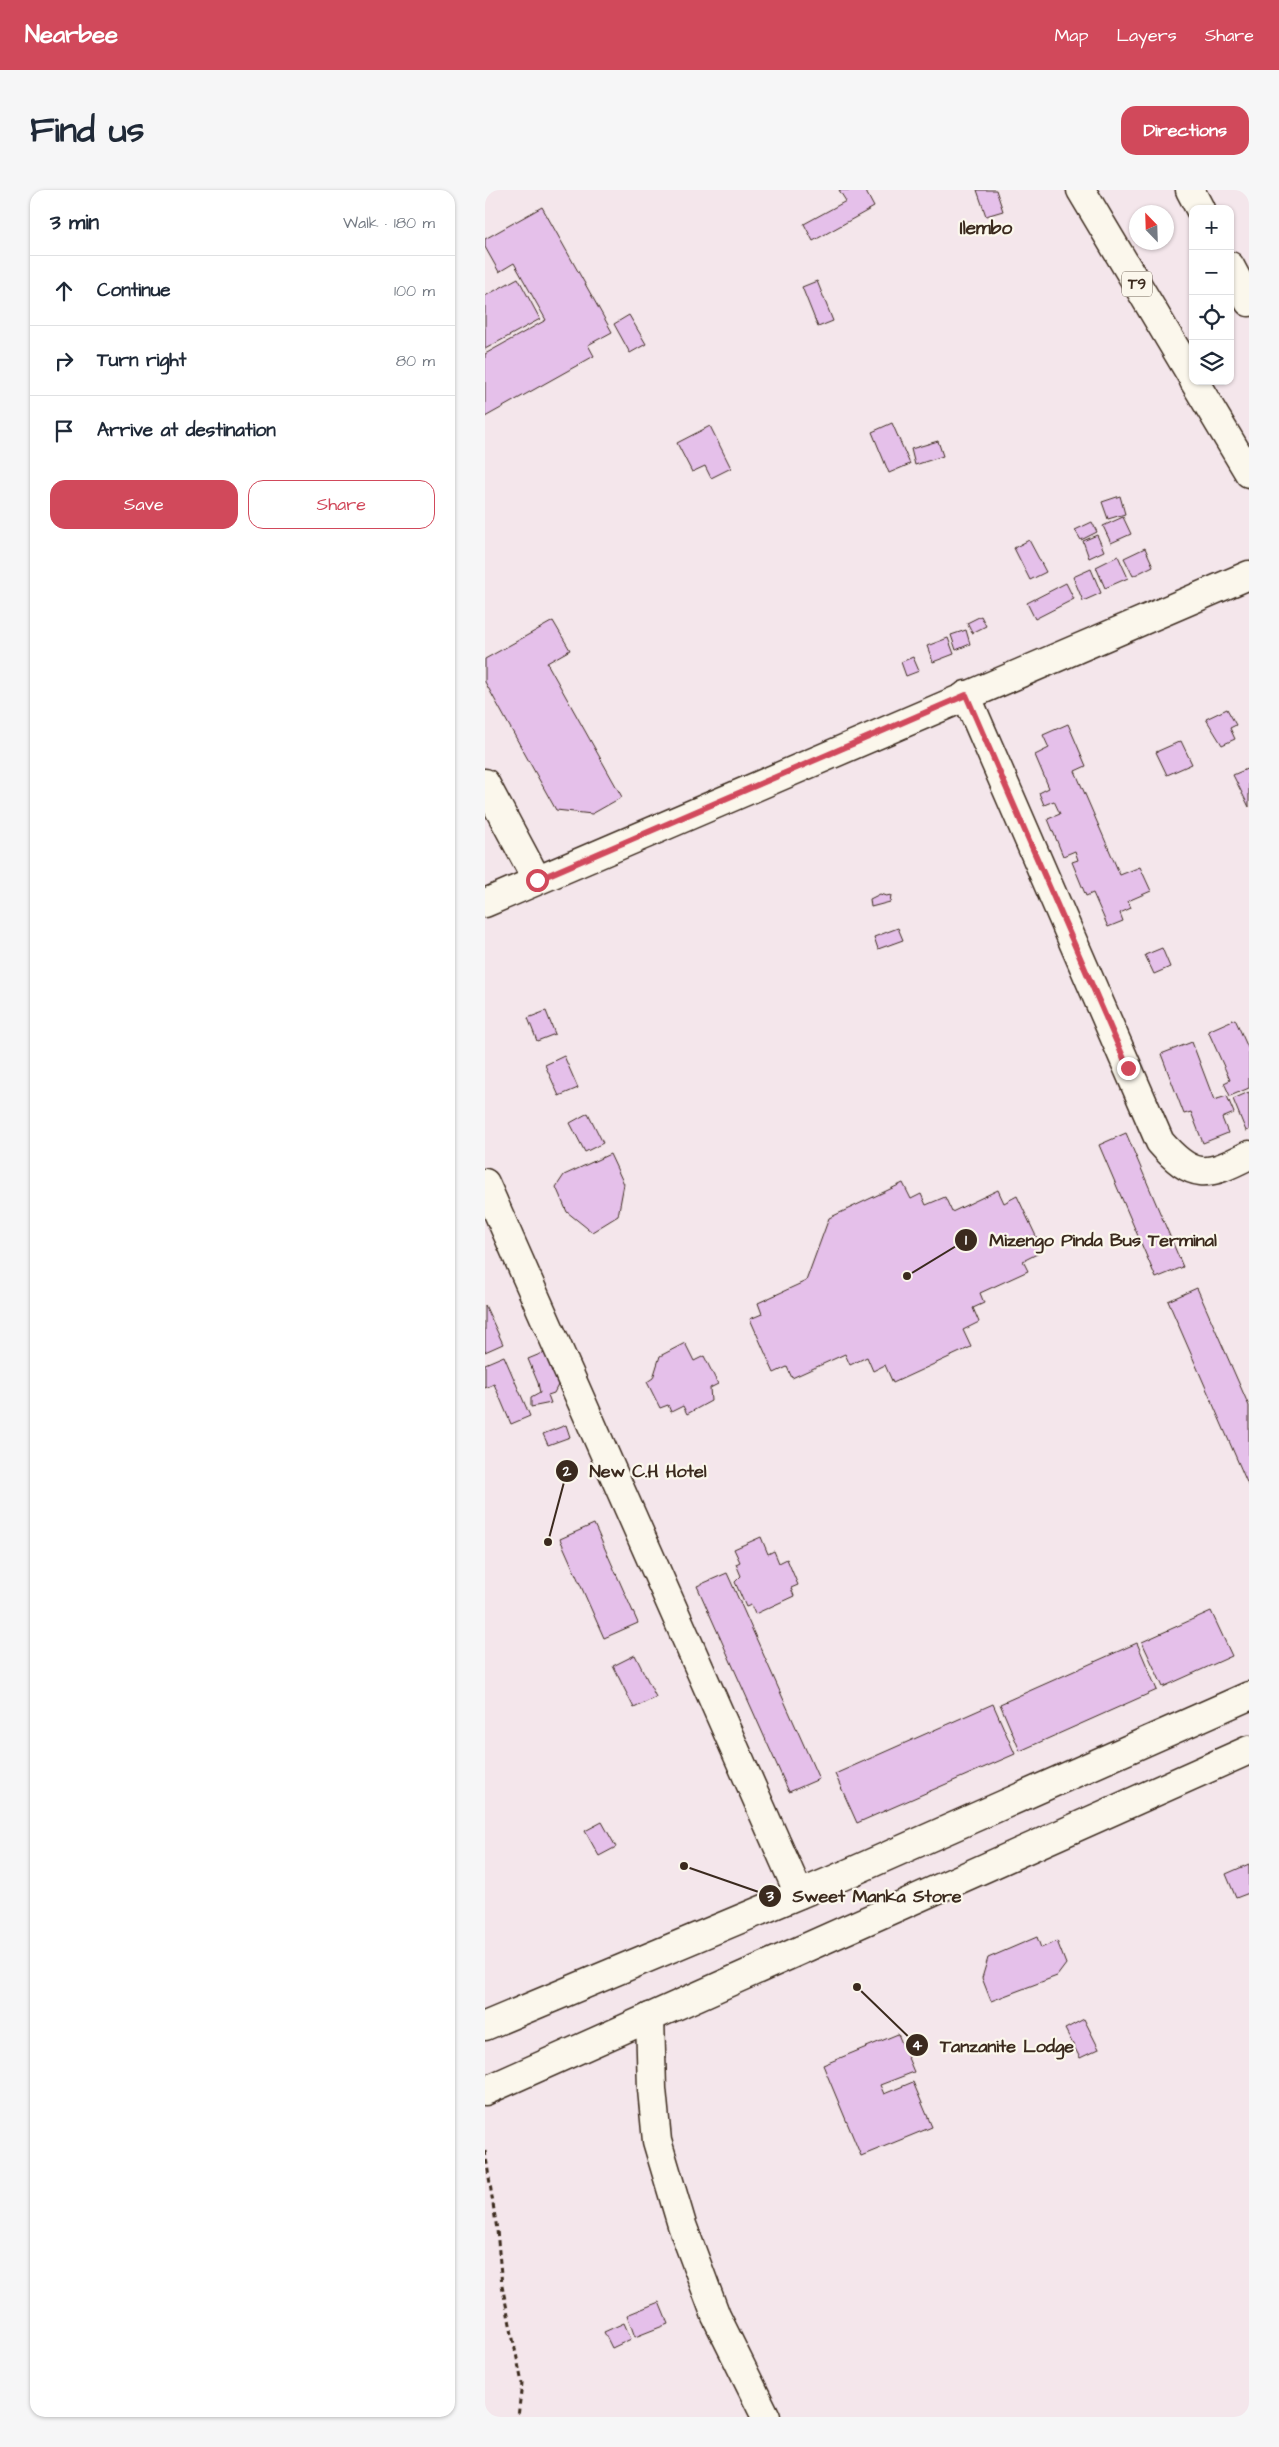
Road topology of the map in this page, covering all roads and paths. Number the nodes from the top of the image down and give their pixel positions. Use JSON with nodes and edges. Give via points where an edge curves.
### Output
{"nodes":[{"id":1,"x":1081,"y":190,"type":"edge"},
{"id":2,"x":1190,"y":190,"type":"edge"},
{"id":3,"x":1198,"y":205,"type":"edge"},
{"id":4,"x":1234,"y":274,"type":"edge"},
{"id":5,"x":1249,"y":302,"type":"edge"},
{"id":6,"x":1189,"y":372,"type":"edge"},
{"id":7,"x":1197,"y":385,"type":"edge"},
{"id":8,"x":1249,"y":473,"type":"edge"},
{"id":9,"x":1249,"y":575,"type":"edge"},
{"id":10,"x":966,"y":695,"type":"junction"},
{"id":11,"x":485,"y":783,"type":"edge"},
{"id":12,"x":537,"y":880,"type":"junction"},
{"id":13,"x":485,"y":903,"type":"edge"},
{"id":14,"x":1249,"y":1155,"type":"edge"},
{"id":15,"x":485,"y":1183,"type":"edge"},
{"id":16,"x":1249,"y":1696,"type":"edge"},
{"id":17,"x":1249,"y":1750,"type":"edge"},
{"id":18,"x":799,"y":1894,"type":"junction"},
{"id":19,"x":650,"y":2017,"type":"junction"},
{"id":20,"x":485,"y":2026,"type":"edge"},
{"id":21,"x":485,"y":2091,"type":"edge"},
{"id":22,"x":485,"y":2151,"type":"edge"},
{"id":23,"x":518,"y":2417,"type":"edge"},
{"id":24,"x":766,"y":2417,"type":"edge"}],
"edges":[{"from":1,"to":6,"type":"main road","number":"T9"},
{"from":2,"to":3,"type":"main road"},
{"from":4,"to":5,"type":"main road"},
{"from":7,"to":8,"type":"main road","number":"T9"},
{"from":9,"to":10,"type":"main road"},
{"from":10,"to":12,"type":"main road"},
{"from":10,"to":14,"type":"main road","via":[[1160,1142],[1178,1163],[1198,1172],[1229,1165]]},
{"from":11,"to":12,"type":"main road"},
{"from":12,"to":13,"type":"main road"},
{"from":15,"to":18,"type":"main road"},
{"from":16,"to":18,"type":"main road"},
{"from":17,"to":19,"type":"main road"},
{"from":18,"to":20,"type":"main road"},
{"from":19,"to":21,"type":"main road"},
{"from":19,"to":24,"type":"main road","via":[[651,2089],[657,2141],[682,2225],[716,2316]]},
{"from":22,"to":23,"type":"path","via":[[502,2285],[522,2383]]}]}
